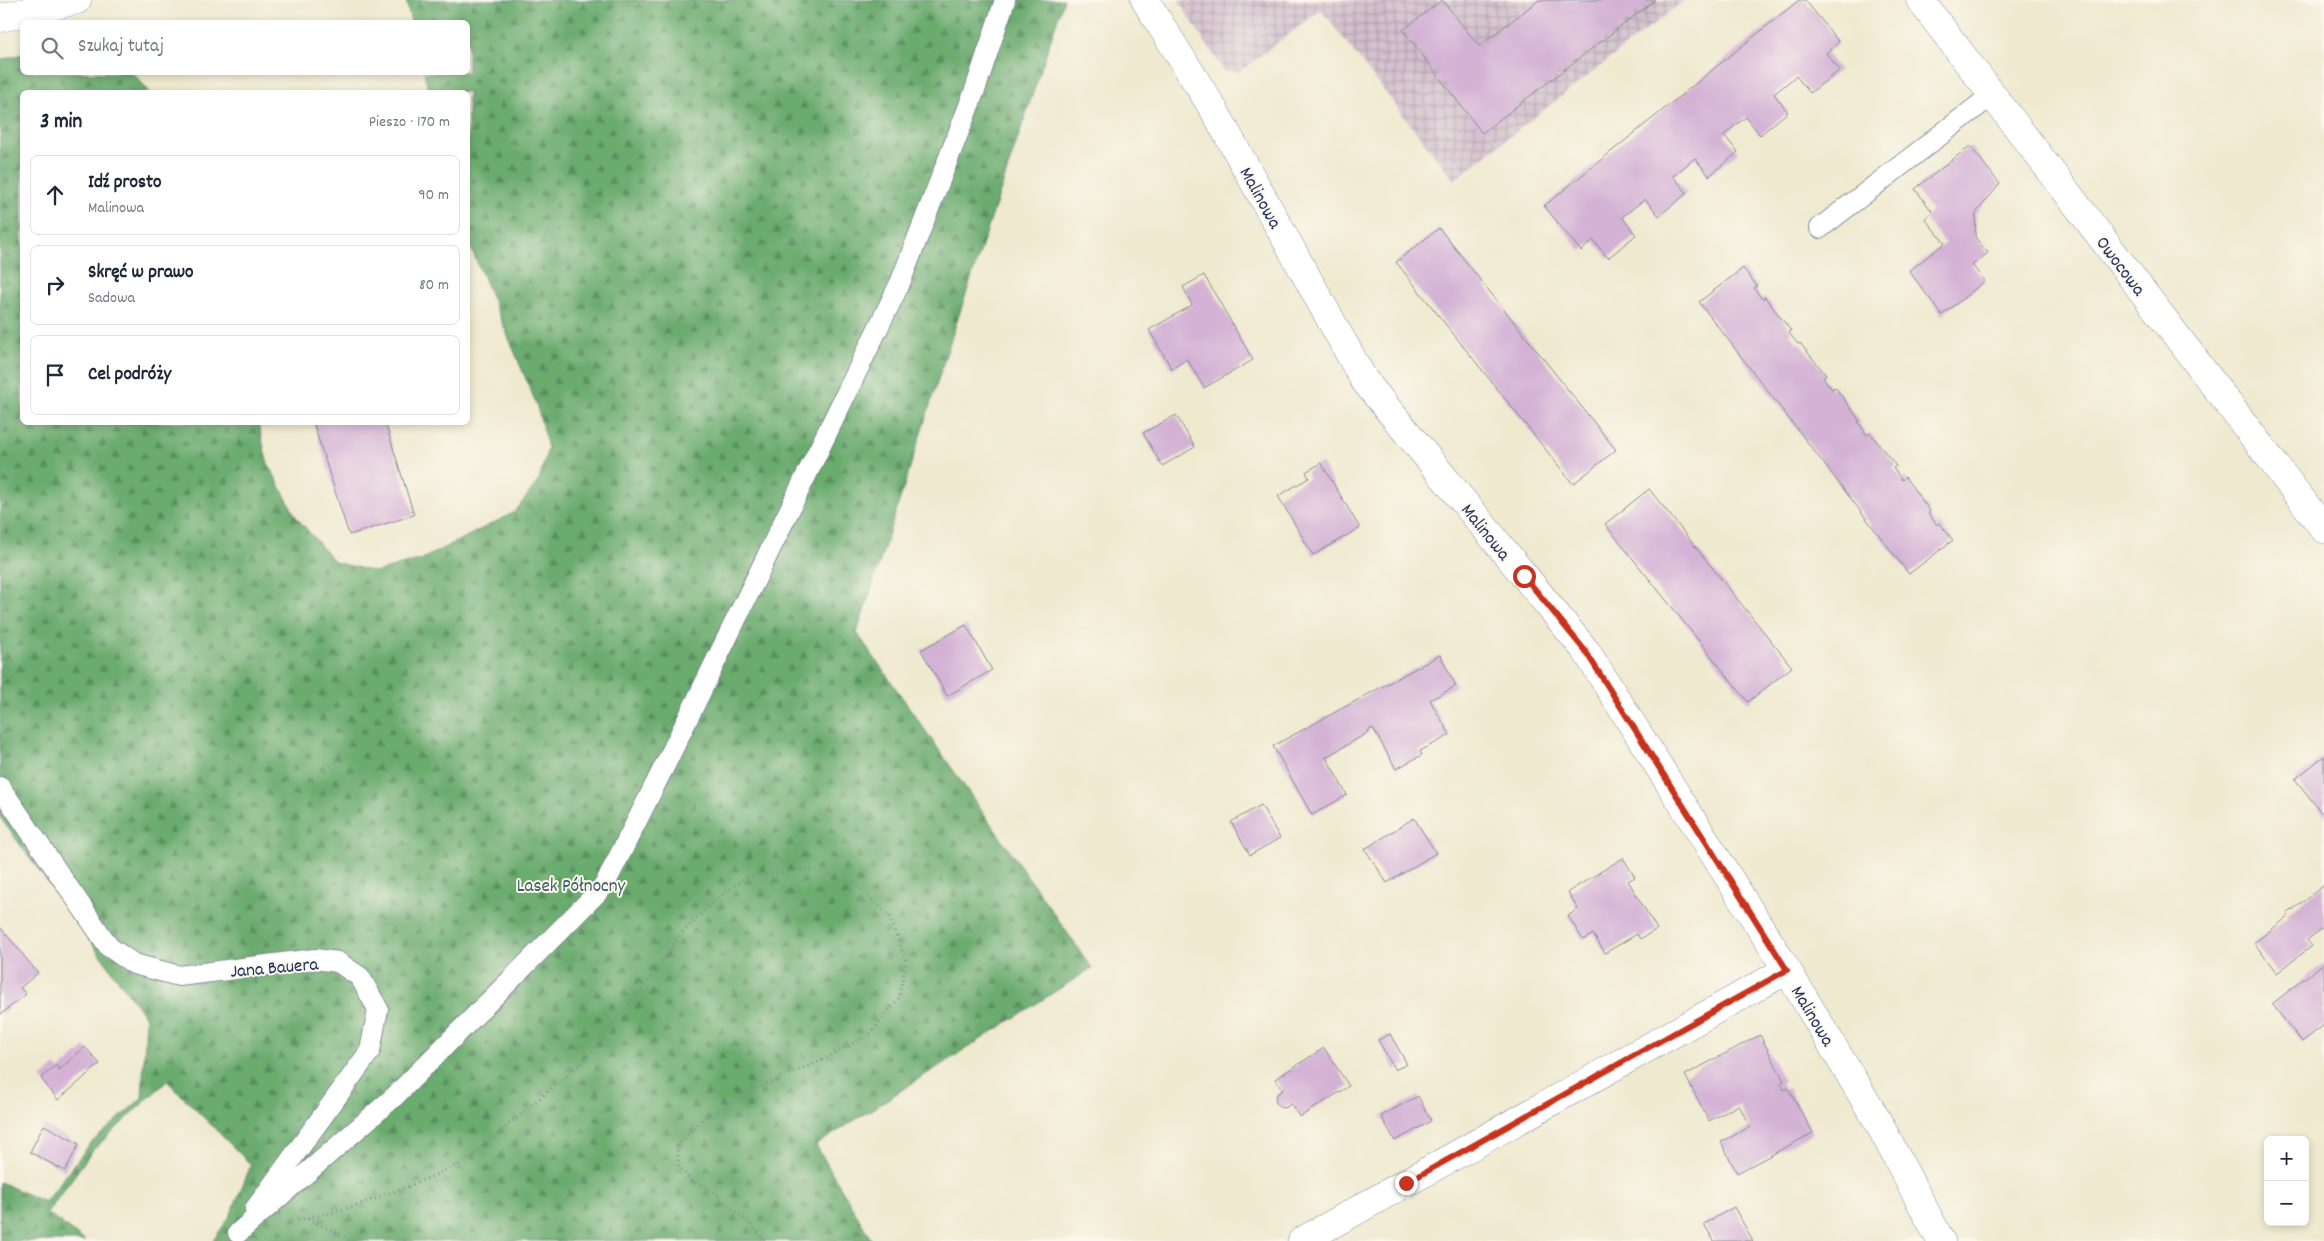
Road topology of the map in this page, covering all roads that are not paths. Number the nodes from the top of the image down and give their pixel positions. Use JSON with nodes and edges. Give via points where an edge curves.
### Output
{"nodes":[{"id":1,"x":77,"y":0,"type":"edge"},
{"id":2,"x":1005,"y":0,"type":"edge"},
{"id":3,"x":1145,"y":0,"type":"edge"},
{"id":4,"x":1920,"y":0,"type":"edge"},
{"id":5,"x":0,"y":18,"type":"edge"},
{"id":6,"x":1992,"y":95,"type":"junction"},
{"id":7,"x":1820,"y":228,"type":"dead end"},
{"id":8,"x":2324,"y":529,"type":"edge"},
{"id":9,"x":0,"y":787,"type":"edge"},
{"id":10,"x":1787,"y":970,"type":"junction"},
{"id":11,"x":1302,"y":1241,"type":"edge"},
{"id":12,"x":1941,"y":1241,"type":"edge"}],
"edges":[{"from":1,"to":5,"type":"street"},
{"from":2,"to":9,"type":"lane","name":"Jana Bauera","via":[[975,90],[900,283],[604,886],[394,1096],[238,1233],[370,1052],[378,1009],[360,978],[338,962],[315,959],[179,976],[134,964],[109,947]]},
{"from":3,"to":10,"type":"street","name":"Malinowa","via":[[1214,110],[1364,380],[1586,652]]},
{"from":4,"to":6,"type":"street","name":"Owocowa"},
{"from":6,"to":7,"type":"lane"},
{"from":6,"to":8,"type":"street","name":"Owocowa"},
{"from":10,"to":11,"type":"street"},
{"from":10,"to":12,"type":"street","name":"Malinowa","via":[[1876,1120]]}]}
